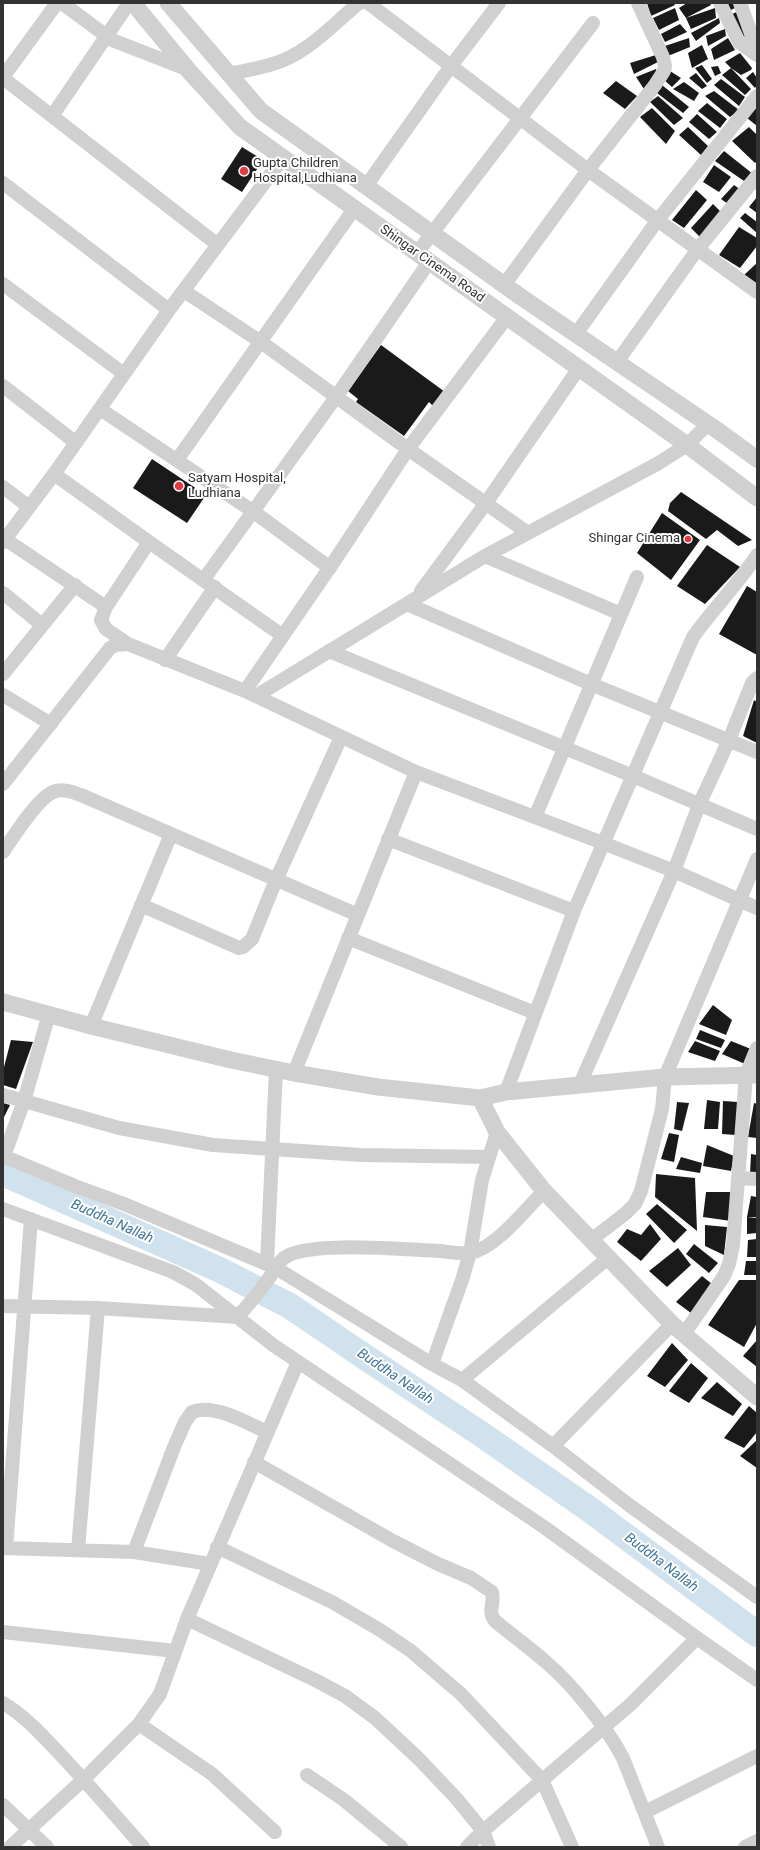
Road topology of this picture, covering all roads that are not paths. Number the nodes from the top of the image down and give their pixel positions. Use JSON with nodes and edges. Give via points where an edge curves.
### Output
{"nodes":[{"id":1,"x":57,"y":3,"type":"edge"},
{"id":2,"x":62,"y":3,"type":"edge"},
{"id":3,"x":129,"y":3,"type":"edge"},
{"id":4,"x":133,"y":3,"type":"edge"},
{"id":5,"x":168,"y":3,"type":"edge"},
{"id":6,"x":359,"y":3,"type":"edge"},
{"id":7,"x":368,"y":3,"type":"edge"},
{"id":8,"x":498,"y":3,"type":"edge"},
{"id":9,"x":638,"y":3,"type":"edge"},
{"id":10,"x":720,"y":3,"type":"edge"},
{"id":11,"x":740,"y":3,"type":"edge"},
{"id":12,"x":593,"y":22,"type":"dead end"},
{"id":13,"x":106,"y":36,"type":"junction"},
{"id":14,"x":757,"y":50,"type":"edge"},
{"id":15,"x":757,"y":55,"type":"edge"},
{"id":16,"x":451,"y":66,"type":"junction"},
{"id":17,"x":189,"y":71,"type":"junction"},
{"id":18,"x":230,"y":74,"type":"junction"},
{"id":19,"x":3,"y":78,"type":"edge"},
{"id":20,"x":757,"y":96,"type":"edge"},
{"id":21,"x":52,"y":116,"type":"junction"},
{"id":22,"x":520,"y":119,"type":"junction"},
{"id":23,"x":283,"y":158,"type":"junction"},
{"id":24,"x":588,"y":170,"type":"junction"},
{"id":25,"x":757,"y":176,"type":"edge"},
{"id":26,"x":3,"y":183,"type":"edge"},
{"id":27,"x":366,"y":186,"type":"junction"},
{"id":28,"x":354,"y":209,"type":"junction"},
{"id":29,"x":657,"y":222,"type":"junction"},
{"id":30,"x":432,"y":233,"type":"junction"},
{"id":31,"x":218,"y":245,"type":"junction"},
{"id":32,"x":697,"y":250,"type":"junction"},
{"id":33,"x":423,"y":258,"type":"junction"},
{"id":34,"x":3,"y":284,"type":"edge"},
{"id":35,"x":504,"y":285,"type":"junction"},
{"id":36,"x":184,"y":291,"type":"junction"},
{"id":37,"x":757,"y":292,"type":"edge"},
{"id":38,"x":169,"y":310,"type":"junction"},
{"id":39,"x":507,"y":317,"type":"junction"},
{"id":40,"x":576,"y":334,"type":"junction"},
{"id":41,"x":261,"y":342,"type":"junction"},
{"id":42,"x":616,"y":362,"type":"junction"},
{"id":43,"x":579,"y":368,"type":"junction"},
{"id":44,"x":124,"y":374,"type":"junction"},
{"id":45,"x":3,"y":386,"type":"edge"},
{"id":46,"x":336,"y":397,"type":"junction"},
{"id":47,"x":100,"y":409,"type":"junction"},
{"id":48,"x":708,"y":424,"type":"junction"},
{"id":49,"x":75,"y":442,"type":"junction"},
{"id":50,"x":687,"y":445,"type":"junction"},
{"id":51,"x":408,"y":450,"type":"junction"},
{"id":52,"x":757,"y":459,"type":"edge"},
{"id":53,"x":177,"y":460,"type":"junction"},
{"id":54,"x":54,"y":474,"type":"junction"},
{"id":55,"x":3,"y":487,"type":"edge"},
{"id":56,"x":757,"y":498,"type":"edge"},
{"id":57,"x":486,"y":503,"type":"junction"},
{"id":58,"x":29,"y":508,"type":"junction"},
{"id":59,"x":254,"y":512,"type":"junction"},
{"id":60,"x":528,"y":532,"type":"junction"},
{"id":61,"x":4,"y":541,"type":"edge"},
{"id":62,"x":149,"y":542,"type":"junction"},
{"id":63,"x":757,"y":555,"type":"edge"},
{"id":64,"x":485,"y":556,"type":"junction"},
{"id":65,"x":330,"y":568,"type":"junction"},
{"id":66,"x":637,"y":577,"type":"dead end"},
{"id":67,"x":210,"y":583,"type":"junction"},
{"id":68,"x":75,"y":585,"type":"junction"},
{"id":69,"x":3,"y":593,"type":"edge"},
{"id":70,"x":412,"y":601,"type":"junction"},
{"id":71,"x":106,"y":607,"type":"junction"},
{"id":72,"x":621,"y":614,"type":"junction"},
{"id":73,"x":42,"y":625,"type":"junction"},
{"id":74,"x":283,"y":636,"type":"junction"},
{"id":75,"x":128,"y":644,"type":"junction"},
{"id":76,"x":329,"y":651,"type":"junction"},
{"id":77,"x":165,"y":660,"type":"junction"},
{"id":78,"x":3,"y":674,"type":"edge"},
{"id":79,"x":757,"y":678,"type":"edge"},
{"id":80,"x":592,"y":684,"type":"junction"},
{"id":81,"x":251,"y":694,"type":"junction"},
{"id":82,"x":3,"y":695,"type":"edge"},
{"id":83,"x":661,"y":712,"type":"junction"},
{"id":84,"x":51,"y":724,"type":"junction"},
{"id":85,"x":341,"y":737,"type":"junction"},
{"id":86,"x":729,"y":740,"type":"junction"},
{"id":87,"x":564,"y":748,"type":"junction"},
{"id":88,"x":757,"y":752,"type":"edge"},
{"id":89,"x":416,"y":772,"type":"junction"},
{"id":90,"x":633,"y":776,"type":"junction"},
{"id":91,"x":3,"y":784,"type":"edge"},
{"id":92,"x":699,"y":805,"type":"junction"},
{"id":93,"x":535,"y":817,"type":"junction"},
{"id":94,"x":757,"y":829,"type":"edge"},
{"id":95,"x":171,"y":834,"type":"junction"},
{"id":96,"x":388,"y":839,"type":"junction"},
{"id":97,"x":603,"y":843,"type":"junction"},
{"id":98,"x":3,"y":852,"type":"edge"},
{"id":99,"x":757,"y":859,"type":"edge"},
{"id":100,"x":674,"y":871,"type":"junction"},
{"id":101,"x":276,"y":880,"type":"junction"},
{"id":102,"x":740,"y":900,"type":"junction"},
{"id":103,"x":141,"y":905,"type":"junction"},
{"id":104,"x":757,"y":908,"type":"edge"},
{"id":105,"x":574,"y":911,"type":"junction"},
{"id":106,"x":358,"y":915,"type":"junction"},
{"id":107,"x":348,"y":938,"type":"junction"},
{"id":108,"x":3,"y":1002,"type":"edge"},
{"id":109,"x":535,"y":1013,"type":"junction"},
{"id":110,"x":49,"y":1014,"type":"junction"},
{"id":111,"x":91,"y":1026,"type":"junction"},
{"id":112,"x":757,"y":1048,"type":"edge"},
{"id":113,"x":276,"y":1069,"type":"junction"},
{"id":114,"x":294,"y":1073,"type":"junction"},
{"id":115,"x":752,"y":1075,"type":"edge"},
{"id":116,"x":665,"y":1077,"type":"junction"},
{"id":117,"x":580,"y":1084,"type":"junction"},
{"id":118,"x":506,"y":1092,"type":"junction"},
{"id":119,"x":3,"y":1095,"type":"edge"},
{"id":120,"x":480,"y":1098,"type":"junction"},
{"id":121,"x":24,"y":1101,"type":"junction"},
{"id":122,"x":497,"y":1132,"type":"junction"},
{"id":123,"x":272,"y":1150,"type":"junction"},
{"id":124,"x":4,"y":1156,"type":"edge"},
{"id":125,"x":489,"y":1157,"type":"junction"},
{"id":126,"x":738,"y":1178,"type":"junction"},
{"id":127,"x":757,"y":1179,"type":"edge"},
{"id":128,"x":544,"y":1191,"type":"junction"},
{"id":129,"x":3,"y":1209,"type":"edge"},
{"id":130,"x":31,"y":1219,"type":"junction"},
{"id":131,"x":591,"y":1240,"type":"junction"},
{"id":132,"x":470,"y":1253,"type":"junction"},
{"id":133,"x":608,"y":1258,"type":"junction"},
{"id":134,"x":272,"y":1269,"type":"junction"},
{"id":135,"x":3,"y":1306,"type":"edge"},
{"id":136,"x":24,"y":1308,"type":"junction"},
{"id":137,"x":98,"y":1308,"type":"junction"},
{"id":138,"x":237,"y":1318,"type":"junction"},
{"id":139,"x":678,"y":1329,"type":"junction"},
{"id":140,"x":298,"y":1362,"type":"junction"},
{"id":141,"x":432,"y":1364,"type":"junction"},
{"id":142,"x":462,"y":1380,"type":"junction"},
{"id":143,"x":757,"y":1397,"type":"edge"},
{"id":144,"x":267,"y":1432,"type":"junction"},
{"id":145,"x":553,"y":1446,"type":"junction"},
{"id":146,"x":254,"y":1462,"type":"junction"},
{"id":147,"x":217,"y":1547,"type":"junction"},
{"id":148,"x":4,"y":1548,"type":"edge"},
{"id":149,"x":78,"y":1550,"type":"junction"},
{"id":150,"x":134,"y":1552,"type":"junction"},
{"id":151,"x":210,"y":1564,"type":"junction"},
{"id":152,"x":757,"y":1597,"type":"edge"},
{"id":153,"x":187,"y":1619,"type":"junction"},
{"id":154,"x":3,"y":1632,"type":"edge"},
{"id":155,"x":697,"y":1638,"type":"junction"},
{"id":156,"x":175,"y":1651,"type":"junction"},
{"id":157,"x":757,"y":1680,"type":"edge"},
{"id":158,"x":3,"y":1703,"type":"edge"},
{"id":159,"x":139,"y":1724,"type":"junction"},
{"id":160,"x":604,"y":1729,"type":"junction"},
{"id":161,"x":757,"y":1756,"type":"edge"},
{"id":162,"x":307,"y":1775,"type":"dead end"},
{"id":163,"x":84,"y":1779,"type":"junction"},
{"id":164,"x":542,"y":1780,"type":"junction"},
{"id":165,"x":3,"y":1805,"type":"edge"},
{"id":166,"x":645,"y":1812,"type":"junction"},
{"id":167,"x":29,"y":1830,"type":"junction"},
{"id":168,"x":483,"y":1831,"type":"junction"},
{"id":169,"x":275,"y":1832,"type":"dead end"},
{"id":170,"x":3,"y":1840,"type":"edge"},
{"id":171,"x":757,"y":1841,"type":"edge"},
{"id":172,"x":10,"y":1847,"type":"edge"},
{"id":173,"x":47,"y":1847,"type":"edge"},
{"id":174,"x":143,"y":1847,"type":"edge"},
{"id":175,"x":401,"y":1847,"type":"edge"},
{"id":176,"x":467,"y":1847,"type":"edge"},
{"id":177,"x":489,"y":1847,"type":"edge"},
{"id":178,"x":572,"y":1847,"type":"edge"},
{"id":179,"x":658,"y":1847,"type":"edge"},
{"id":180,"x":745,"y":1847,"type":"edge"}],
"edges":[{"from":1,"to":19,"type":"street"},
{"from":2,"to":13,"type":"street"},
{"from":3,"to":13,"type":"street"},
{"from":4,"to":17,"type":"street","name":"Shingar Cinema Road"},
{"from":5,"to":18,"type":"street","name":"Shingar Cinema Road"},
{"from":6,"to":18,"type":"street","via":[[293,56]]},
{"from":7,"to":16,"type":"street"},
{"from":8,"to":16,"type":"street"},
{"from":9,"to":24,"type":"street","via":[[660,48],[664,71],[648,96]]},
{"from":10,"to":15,"type":"street","via":[[739,42]]},
{"from":11,"to":14,"type":"street"},
{"from":12,"to":22,"type":"street"},
{"from":13,"to":17,"type":"street","via":[[126,47]]},
{"from":13,"to":21,"type":"street"},
{"from":16,"to":22,"type":"street"},
{"from":16,"to":27,"type":"street"},
{"from":17,"to":23,"type":"street","name":"Shingar Cinema Road","via":[[240,127]]},
{"from":18,"to":27,"type":"street","name":"Shingar Cinema Road","via":[[261,111]]},
{"from":19,"to":21,"type":"street"},
{"from":20,"to":29,"type":"street"},
{"from":21,"to":31,"type":"street"},
{"from":22,"to":24,"type":"street"},
{"from":22,"to":30,"type":"street"},
{"from":23,"to":28,"type":"street","name":"Shingar Cinema Road"},
{"from":23,"to":31,"type":"street"},
{"from":24,"to":29,"type":"street"},
{"from":24,"to":35,"type":"street"},
{"from":25,"to":32,"type":"street"},
{"from":26,"to":38,"type":"street"},
{"from":27,"to":30,"type":"street","name":"Shingar Cinema Road"},
{"from":28,"to":33,"type":"street","name":"Shingar Cinema Road"},
{"from":28,"to":41,"type":"street"},
{"from":29,"to":32,"type":"street"},
{"from":29,"to":40,"type":"street"},
{"from":30,"to":33,"type":"street"},
{"from":30,"to":35,"type":"street","name":"Shingar Cinema Road"},
{"from":31,"to":36,"type":"street"},
{"from":32,"to":37,"type":"street"},
{"from":32,"to":42,"type":"street"},
{"from":33,"to":39,"type":"street","name":"Shingar Cinema Road"},
{"from":33,"to":46,"type":"street"},
{"from":34,"to":44,"type":"street"},
{"from":35,"to":40,"type":"street","name":"Shingar Cinema Road"},
{"from":36,"to":38,"type":"street"},
{"from":36,"to":41,"type":"street"},
{"from":38,"to":44,"type":"street"},
{"from":39,"to":43,"type":"street","name":"Shingar Cinema Road"},
{"from":39,"to":51,"type":"street"},
{"from":40,"to":42,"type":"street","name":"Shingar Cinema Road"},
{"from":41,"to":46,"type":"street"},
{"from":41,"to":53,"type":"street"},
{"from":42,"to":48,"type":"street","name":"Shingar Cinema Road"},
{"from":43,"to":50,"type":"street","name":"Shingar Cinema Road"},
{"from":43,"to":57,"type":"street"},
{"from":44,"to":47,"type":"street"},
{"from":45,"to":49,"type":"street"},
{"from":46,"to":51,"type":"street"},
{"from":46,"to":59,"type":"street"},
{"from":47,"to":49,"type":"street"},
{"from":47,"to":53,"type":"street"},
{"from":48,"to":50,"type":"street"},
{"from":48,"to":52,"type":"street","name":"Shingar Cinema Road"},
{"from":49,"to":54,"type":"street"},
{"from":50,"to":56,"type":"street","name":"Shingar Cinema Road"},
{"from":50,"to":60,"type":"street","via":[[657,464]]},
{"from":51,"to":57,"type":"street"},
{"from":51,"to":65,"type":"street"},
{"from":53,"to":59,"type":"street"},
{"from":54,"to":58,"type":"street"},
{"from":54,"to":62,"type":"street"},
{"from":55,"to":58,"type":"street"},
{"from":57,"to":60,"type":"street"},
{"from":57,"to":70,"type":"street"},
{"from":58,"to":61,"type":"street"},
{"from":59,"to":65,"type":"street"},
{"from":59,"to":67,"type":"street"},
{"from":60,"to":64,"type":"street"},
{"from":61,"to":68,"type":"street"},
{"from":62,"to":67,"type":"street"},
{"from":62,"to":71,"type":"street"},
{"from":63,"to":83,"type":"street","via":[[693,637]]},
{"from":64,"to":70,"type":"street"},
{"from":64,"to":72,"type":"street"},
{"from":65,"to":74,"type":"street"},
{"from":66,"to":72,"type":"street"},
{"from":67,"to":74,"type":"street"},
{"from":67,"to":77,"type":"street"},
{"from":68,"to":71,"type":"street"},
{"from":68,"to":73,"type":"street"},
{"from":69,"to":73,"type":"street"},
{"from":70,"to":76,"type":"street"},
{"from":70,"to":80,"type":"street"},
{"from":71,"to":75,"type":"street","via":[[102,616],[103,624]]},
{"from":72,"to":80,"type":"street"},
{"from":73,"to":78,"type":"street"},
{"from":74,"to":81,"type":"street"},
{"from":75,"to":77,"type":"street"},
{"from":75,"to":84,"type":"street","via":[[110,648]]},
{"from":76,"to":81,"type":"street"},
{"from":76,"to":87,"type":"street"},
{"from":77,"to":81,"type":"street"},
{"from":79,"to":86,"type":"street","via":[[752,683]]},
{"from":80,"to":83,"type":"street"},
{"from":80,"to":87,"type":"street"},
{"from":81,"to":85,"type":"street"},
{"from":82,"to":84,"type":"street"},
{"from":83,"to":86,"type":"street"},
{"from":83,"to":90,"type":"street"},
{"from":84,"to":91,"type":"street"},
{"from":85,"to":89,"type":"street"},
{"from":85,"to":101,"type":"street"},
{"from":86,"to":88,"type":"street"},
{"from":86,"to":92,"type":"street"},
{"from":87,"to":90,"type":"street"},
{"from":87,"to":93,"type":"street"},
{"from":89,"to":93,"type":"street"},
{"from":89,"to":96,"type":"street"},
{"from":90,"to":92,"type":"street"},
{"from":90,"to":97,"type":"street"},
{"from":92,"to":94,"type":"street"},
{"from":92,"to":100,"type":"street"},
{"from":93,"to":97,"type":"street"},
{"from":95,"to":98,"type":"street","via":[[66,790],[54,792],[40,803]]},
{"from":95,"to":101,"type":"street"},
{"from":95,"to":103,"type":"street"},
{"from":96,"to":105,"type":"street"},
{"from":96,"to":106,"type":"street"},
{"from":97,"to":100,"type":"street"},
{"from":97,"to":105,"type":"street"},
{"from":99,"to":102,"type":"street"},
{"from":100,"to":102,"type":"street"},
{"from":100,"to":117,"type":"street"},
{"from":101,"to":103,"type":"street","via":[[254,935],[240,948]]},
{"from":101,"to":106,"type":"street"},
{"from":102,"to":104,"type":"street"},
{"from":102,"to":116,"type":"street"},
{"from":103,"to":111,"type":"street"},
{"from":105,"to":109,"type":"street"},
{"from":106,"to":107,"type":"street"},
{"from":107,"to":109,"type":"street"},
{"from":107,"to":114,"type":"street"},
{"from":108,"to":110,"type":"street"},
{"from":109,"to":118,"type":"street"},
{"from":110,"to":111,"type":"street"},
{"from":110,"to":121,"type":"street"},
{"from":111,"to":113,"type":"street"},
{"from":112,"to":115,"type":"street"},
{"from":113,"to":114,"type":"street"},
{"from":113,"to":123,"type":"street"},
{"from":114,"to":120,"type":"street","via":[[378,1087]]},
{"from":115,"to":116,"type":"street"},
{"from":115,"to":126,"type":"street"},
{"from":116,"to":117,"type":"street"},
{"from":116,"to":131,"type":"street","via":[[662,1109],[641,1191],[635,1204],[626,1213]]},
{"from":117,"to":118,"type":"street"},
{"from":118,"to":120,"type":"street"},
{"from":119,"to":121,"type":"street"},
{"from":120,"to":122,"type":"street"},
{"from":121,"to":123,"type":"street","via":[[119,1128],[162,1137],[212,1146]]},
{"from":121,"to":124,"type":"street"},
{"from":122,"to":125,"type":"street"},
{"from":122,"to":128,"type":"street"},
{"from":123,"to":125,"type":"street","via":[[361,1155]]},
{"from":123,"to":134,"type":"street"},
{"from":124,"to":134,"type":"street","via":[[124,1204]]},
{"from":125,"to":132,"type":"street","via":[[482,1180]]},
{"from":126,"to":127,"type":"street"},
{"from":126,"to":139,"type":"street","via":[[729,1264],[724,1276]]},
{"from":128,"to":131,"type":"street"},
{"from":128,"to":132,"type":"street","via":[[496,1239]]},
{"from":129,"to":130,"type":"street"},
{"from":130,"to":136,"type":"street"},
{"from":130,"to":138,"type":"street","via":[[173,1272],[195,1284]]},
{"from":131,"to":133,"type":"street"},
{"from":132,"to":134,"type":"street","via":[[365,1248],[306,1249],[284,1258]]},
{"from":132,"to":141,"type":"street"},
{"from":133,"to":139,"type":"street"},
{"from":133,"to":142,"type":"street"},
{"from":134,"to":138,"type":"street","via":[[250,1304]]},
{"from":134,"to":141,"type":"street"},
{"from":135,"to":136,"type":"street"},
{"from":136,"to":137,"type":"street"},
{"from":136,"to":148,"type":"street"},
{"from":137,"to":138,"type":"street"},
{"from":137,"to":149,"type":"street"},
{"from":138,"to":140,"type":"street"},
{"from":139,"to":143,"type":"street"},
{"from":139,"to":145,"type":"street"},
{"from":140,"to":144,"type":"street"},
{"from":140,"to":155,"type":"street","via":[[544,1527]]},
{"from":141,"to":142,"type":"street"},
{"from":142,"to":145,"type":"street"},
{"from":144,"to":146,"type":"street"},
{"from":144,"to":150,"type":"street","via":[[225,1414],[206,1409],[192,1412],[174,1447]]},
{"from":145,"to":152,"type":"street","via":[[629,1505]]},
{"from":146,"to":147,"type":"street"},
{"from":146,"to":160,"type":"street","via":[[393,1541],[482,1584],[492,1592],[490,1616],[494,1621],[548,1664],[574,1691]]},
{"from":147,"to":151,"type":"street"},
{"from":147,"to":164,"type":"street","via":[[332,1602],[411,1651],[461,1694]]},
{"from":148,"to":149,"type":"street"},
{"from":149,"to":150,"type":"street"},
{"from":150,"to":151,"type":"street"},
{"from":151,"to":153,"type":"street"},
{"from":153,"to":156,"type":"street"},
{"from":153,"to":168,"type":"street","via":[[345,1696],[375,1718],[418,1758]]},
{"from":154,"to":156,"type":"street"},
{"from":155,"to":157,"type":"street"},
{"from":155,"to":160,"type":"street"},
{"from":156,"to":159,"type":"street","via":[[160,1694]]},
{"from":158,"to":163,"type":"street","via":[[37,1729]]},
{"from":159,"to":163,"type":"street"},
{"from":159,"to":169,"type":"street","via":[[212,1774]]},
{"from":160,"to":164,"type":"street"},
{"from":160,"to":166,"type":"street","via":[[623,1758]]},
{"from":161,"to":166,"type":"street"},
{"from":162,"to":175,"type":"street","via":[[344,1800]]},
{"from":163,"to":167,"type":"street"},
{"from":163,"to":174,"type":"street"},
{"from":164,"to":168,"type":"street"},
{"from":164,"to":178,"type":"street"},
{"from":165,"to":167,"type":"street"},
{"from":166,"to":179,"type":"street"},
{"from":167,"to":172,"type":"street"},
{"from":167,"to":173,"type":"street"},
{"from":168,"to":176,"type":"street"},
{"from":168,"to":177,"type":"street"},
{"from":170,"to":172,"type":"street"},
{"from":171,"to":180,"type":"street"}]}
